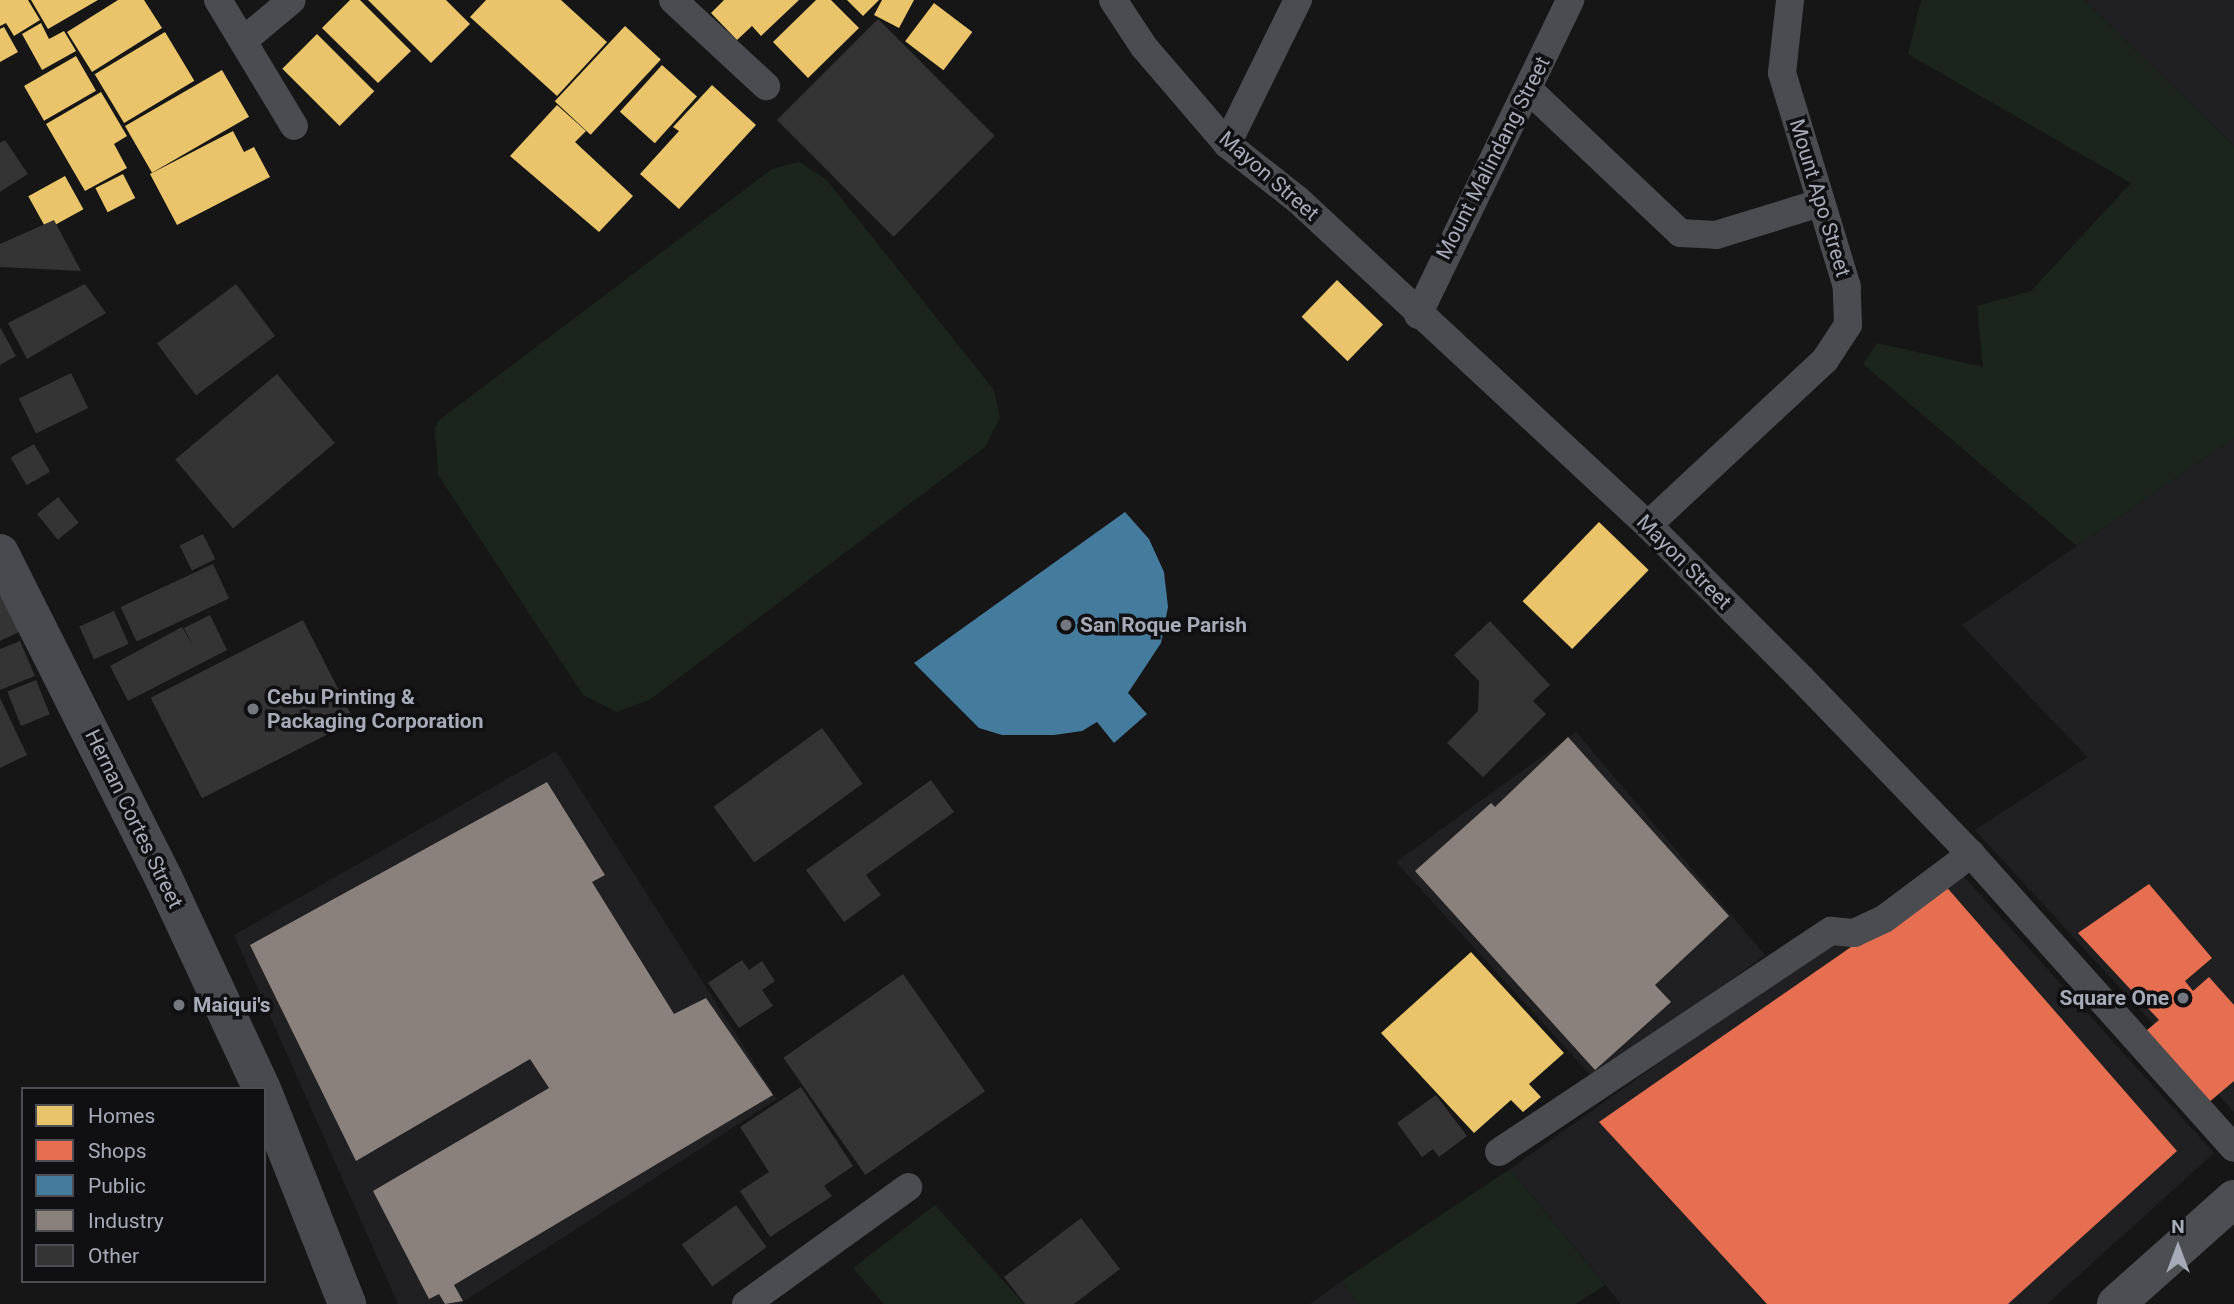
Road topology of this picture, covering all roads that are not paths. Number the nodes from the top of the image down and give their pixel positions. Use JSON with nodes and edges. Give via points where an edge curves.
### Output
{"nodes":[{"id":1,"x":218,"y":0,"type":"edge"},
{"id":2,"x":292,"y":0,"type":"edge"},
{"id":3,"x":673,"y":0,"type":"edge"},
{"id":4,"x":1113,"y":0,"type":"edge"},
{"id":5,"x":1298,"y":0,"type":"edge"},
{"id":6,"x":1570,"y":0,"type":"edge"},
{"id":7,"x":1790,"y":0,"type":"edge"},
{"id":8,"x":244,"y":40,"type":"junction"},
{"id":9,"x":766,"y":86,"type":"dead end"},
{"id":10,"x":1529,"y":90,"type":"junction"},
{"id":11,"x":294,"y":126,"type":"dead end"},
{"id":12,"x":1227,"y":144,"type":"junction"},
{"id":13,"x":1819,"y":203,"type":"junction"},
{"id":14,"x":1418,"y":316,"type":"junction"},
{"id":15,"x":1648,"y":525,"type":"junction"},
{"id":16,"x":0,"y":553,"type":"edge"},
{"id":17,"x":1971,"y":854,"type":"junction"},
{"id":18,"x":261,"y":1087,"type":"edge"},
{"id":19,"x":266,"y":1099,"type":"edge"},
{"id":20,"x":2234,"y":1149,"type":"edge"},
{"id":21,"x":1499,"y":1152,"type":"dead end"},
{"id":22,"x":908,"y":1187,"type":"dead end"},
{"id":23,"x":2234,"y":1199,"type":"edge"},
{"id":24,"x":347,"y":1304,"type":"edge"},
{"id":25,"x":746,"y":1304,"type":"edge"},
{"id":26,"x":2116,"y":1304,"type":"edge"}],
"edges":[{"from":1,"to":8,"type":"street"},
{"from":2,"to":8,"type":"street"},
{"from":3,"to":9,"type":"street"},
{"from":4,"to":12,"type":"street","name":"Mayon Street","via":[[1144,47]]},
{"from":5,"to":12,"type":"street"},
{"from":6,"to":10,"type":"street","name":"Mount Malindang Street"},
{"from":7,"to":13,"type":"street","name":"Mount Apo Street","via":[[1782,73]]},
{"from":8,"to":11,"type":"street"},
{"from":10,"to":13,"type":"street","via":[[1680,233],[1716,235]]},
{"from":10,"to":14,"type":"street","name":"Mount Malindang Street"},
{"from":12,"to":14,"type":"street","name":"Mayon Street","via":[[1298,200]]},
{"from":13,"to":15,"type":"street","name":"Mount Apo Street","via":[[1847,287],[1848,326],[1825,360]]},
{"from":14,"to":15,"type":"street","name":"Mayon Street"},
{"from":15,"to":17,"type":"street","name":"Mayon Street"},
{"from":16,"to":18,"type":"main road","name":"Hernan Cortes Street","via":[[164,879]]},
{"from":17,"to":20,"type":"street","name":"Mayon Street"},
{"from":17,"to":21,"type":"street","via":[[1884,919],[1854,933],[1831,931]]},
{"from":19,"to":24,"type":"main road"},
{"from":22,"to":25,"type":"street"},
{"from":23,"to":26,"type":"main road"}]}
